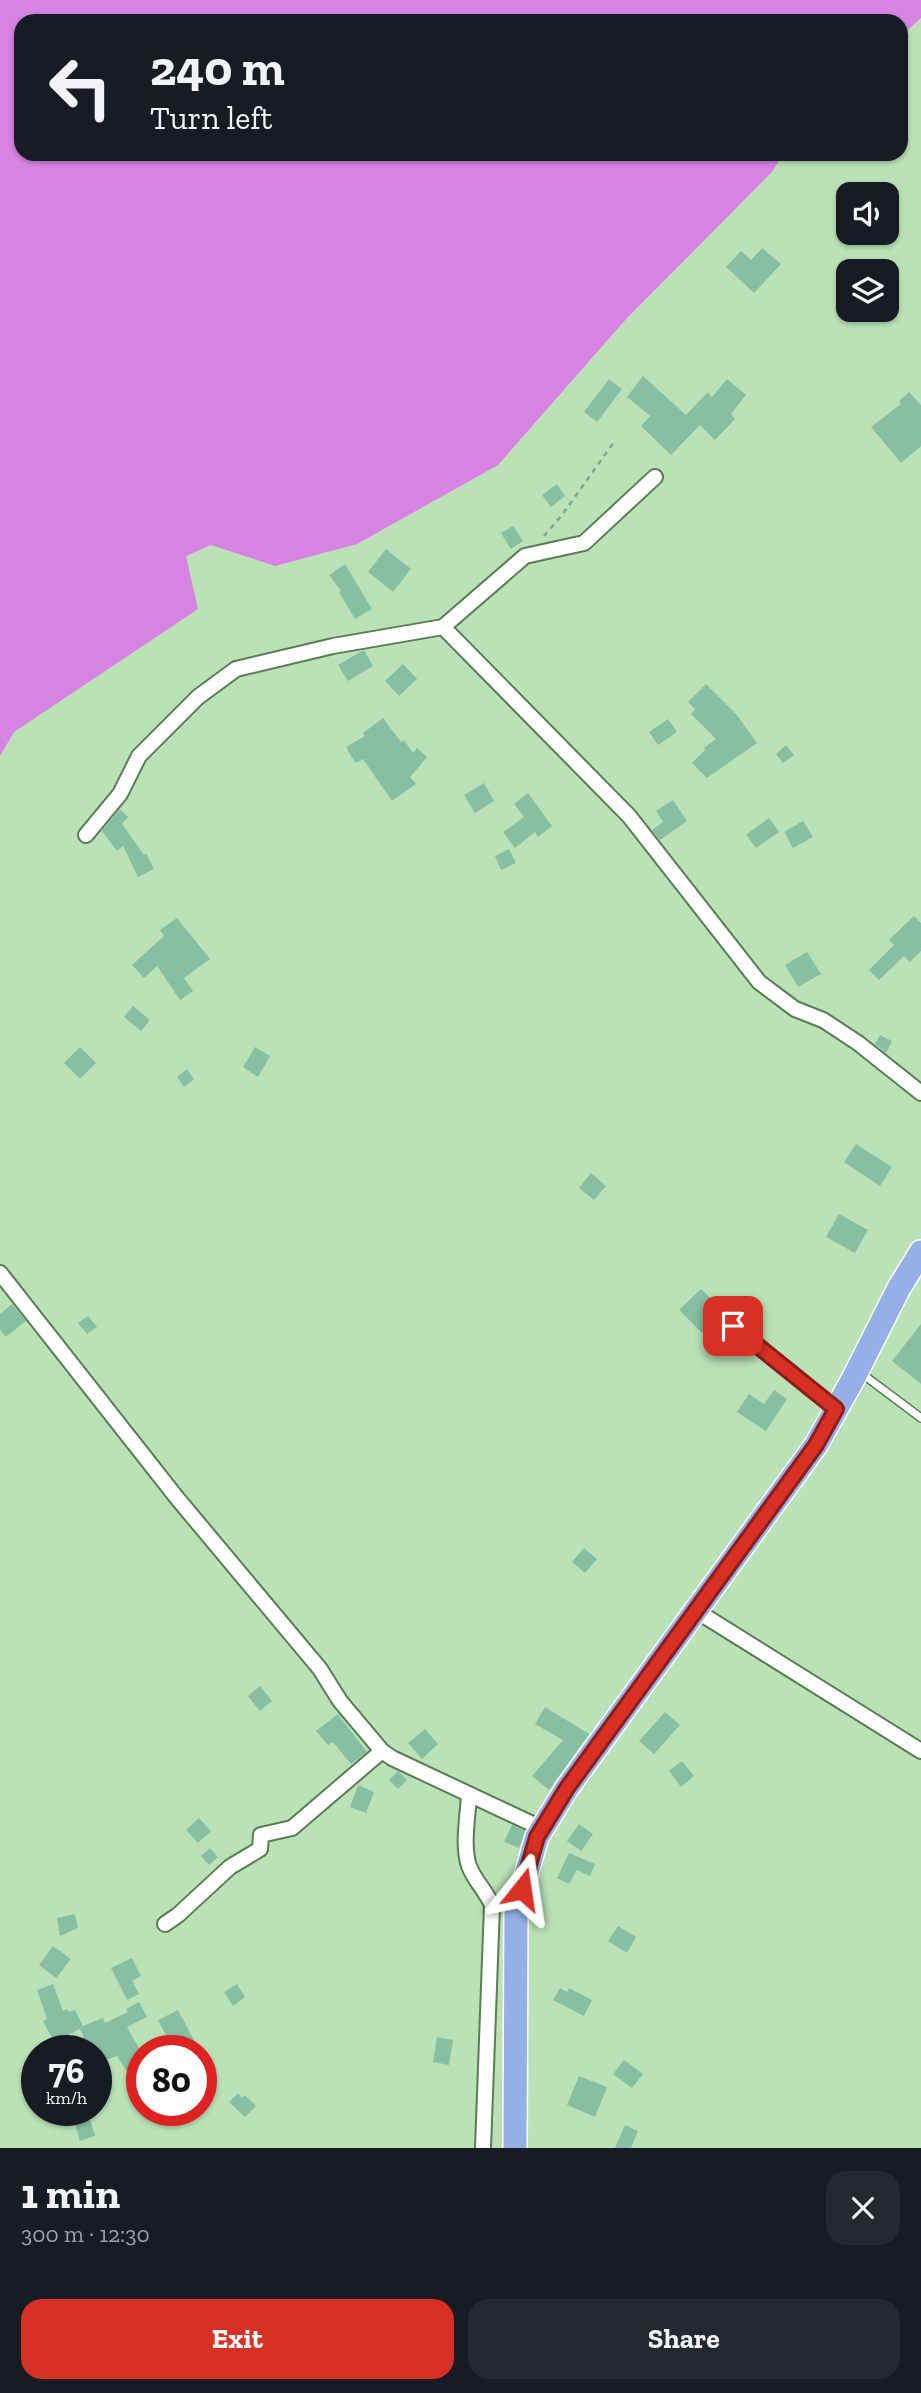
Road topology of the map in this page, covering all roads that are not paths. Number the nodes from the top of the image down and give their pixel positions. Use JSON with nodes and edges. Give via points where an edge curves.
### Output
{"nodes":[{"id":1,"x":655,"y":477,"type":"dead end"},
{"id":2,"x":443,"y":627,"type":"junction"},
{"id":3,"x":86,"y":835,"type":"dead end"},
{"id":4,"x":921,"y":1093,"type":"edge"},
{"id":5,"x":921,"y":1252,"type":"edge"},
{"id":6,"x":0,"y":1273,"type":"edge"},
{"id":7,"x":733,"y":1326,"type":"dead end"},
{"id":8,"x":858,"y":1370,"type":"junction"},
{"id":9,"x":836,"y":1409,"type":"junction"},
{"id":10,"x":921,"y":1418,"type":"edge"},
{"id":11,"x":695,"y":1610,"type":"junction"},
{"id":12,"x":382,"y":1751,"type":"junction"},
{"id":13,"x":921,"y":1751,"type":"edge"},
{"id":14,"x":469,"y":1794,"type":"junction"},
{"id":15,"x":541,"y":1828,"type":"junction"},
{"id":16,"x":165,"y":1924,"type":"dead end"},
{"id":17,"x":483,"y":2148,"type":"edge"},
{"id":18,"x":515,"y":2148,"type":"edge"}],
"edges":[{"from":1,"to":2,"type":"street","via":[[584,543],[525,556]]},
{"from":2,"to":3,"type":"street","via":[[236,669],[198,697],[139,756],[121,794]]},
{"from":2,"to":4,"type":"street","via":[[629,816],[759,982],[795,1009],[823,1020],[858,1043]]},
{"from":5,"to":8,"type":"highway"},
{"from":6,"to":12,"type":"street"},
{"from":7,"to":9,"type":"lane"},
{"from":8,"to":9,"type":"highway"},
{"from":8,"to":10,"type":"lane"},
{"from":9,"to":11,"type":"highway","via":[[816,1445]]},
{"from":11,"to":13,"type":"street"},
{"from":11,"to":15,"type":"highway"},
{"from":12,"to":14,"type":"street"},
{"from":12,"to":16,"type":"street","via":[[292,1828],[261,1835],[260,1849],[230,1867]]},
{"from":14,"to":15,"type":"street"},
{"from":14,"to":17,"type":"street","via":[[469,1867],[492,1905]]},
{"from":15,"to":18,"type":"highway","via":[[516,1910]]}]}
